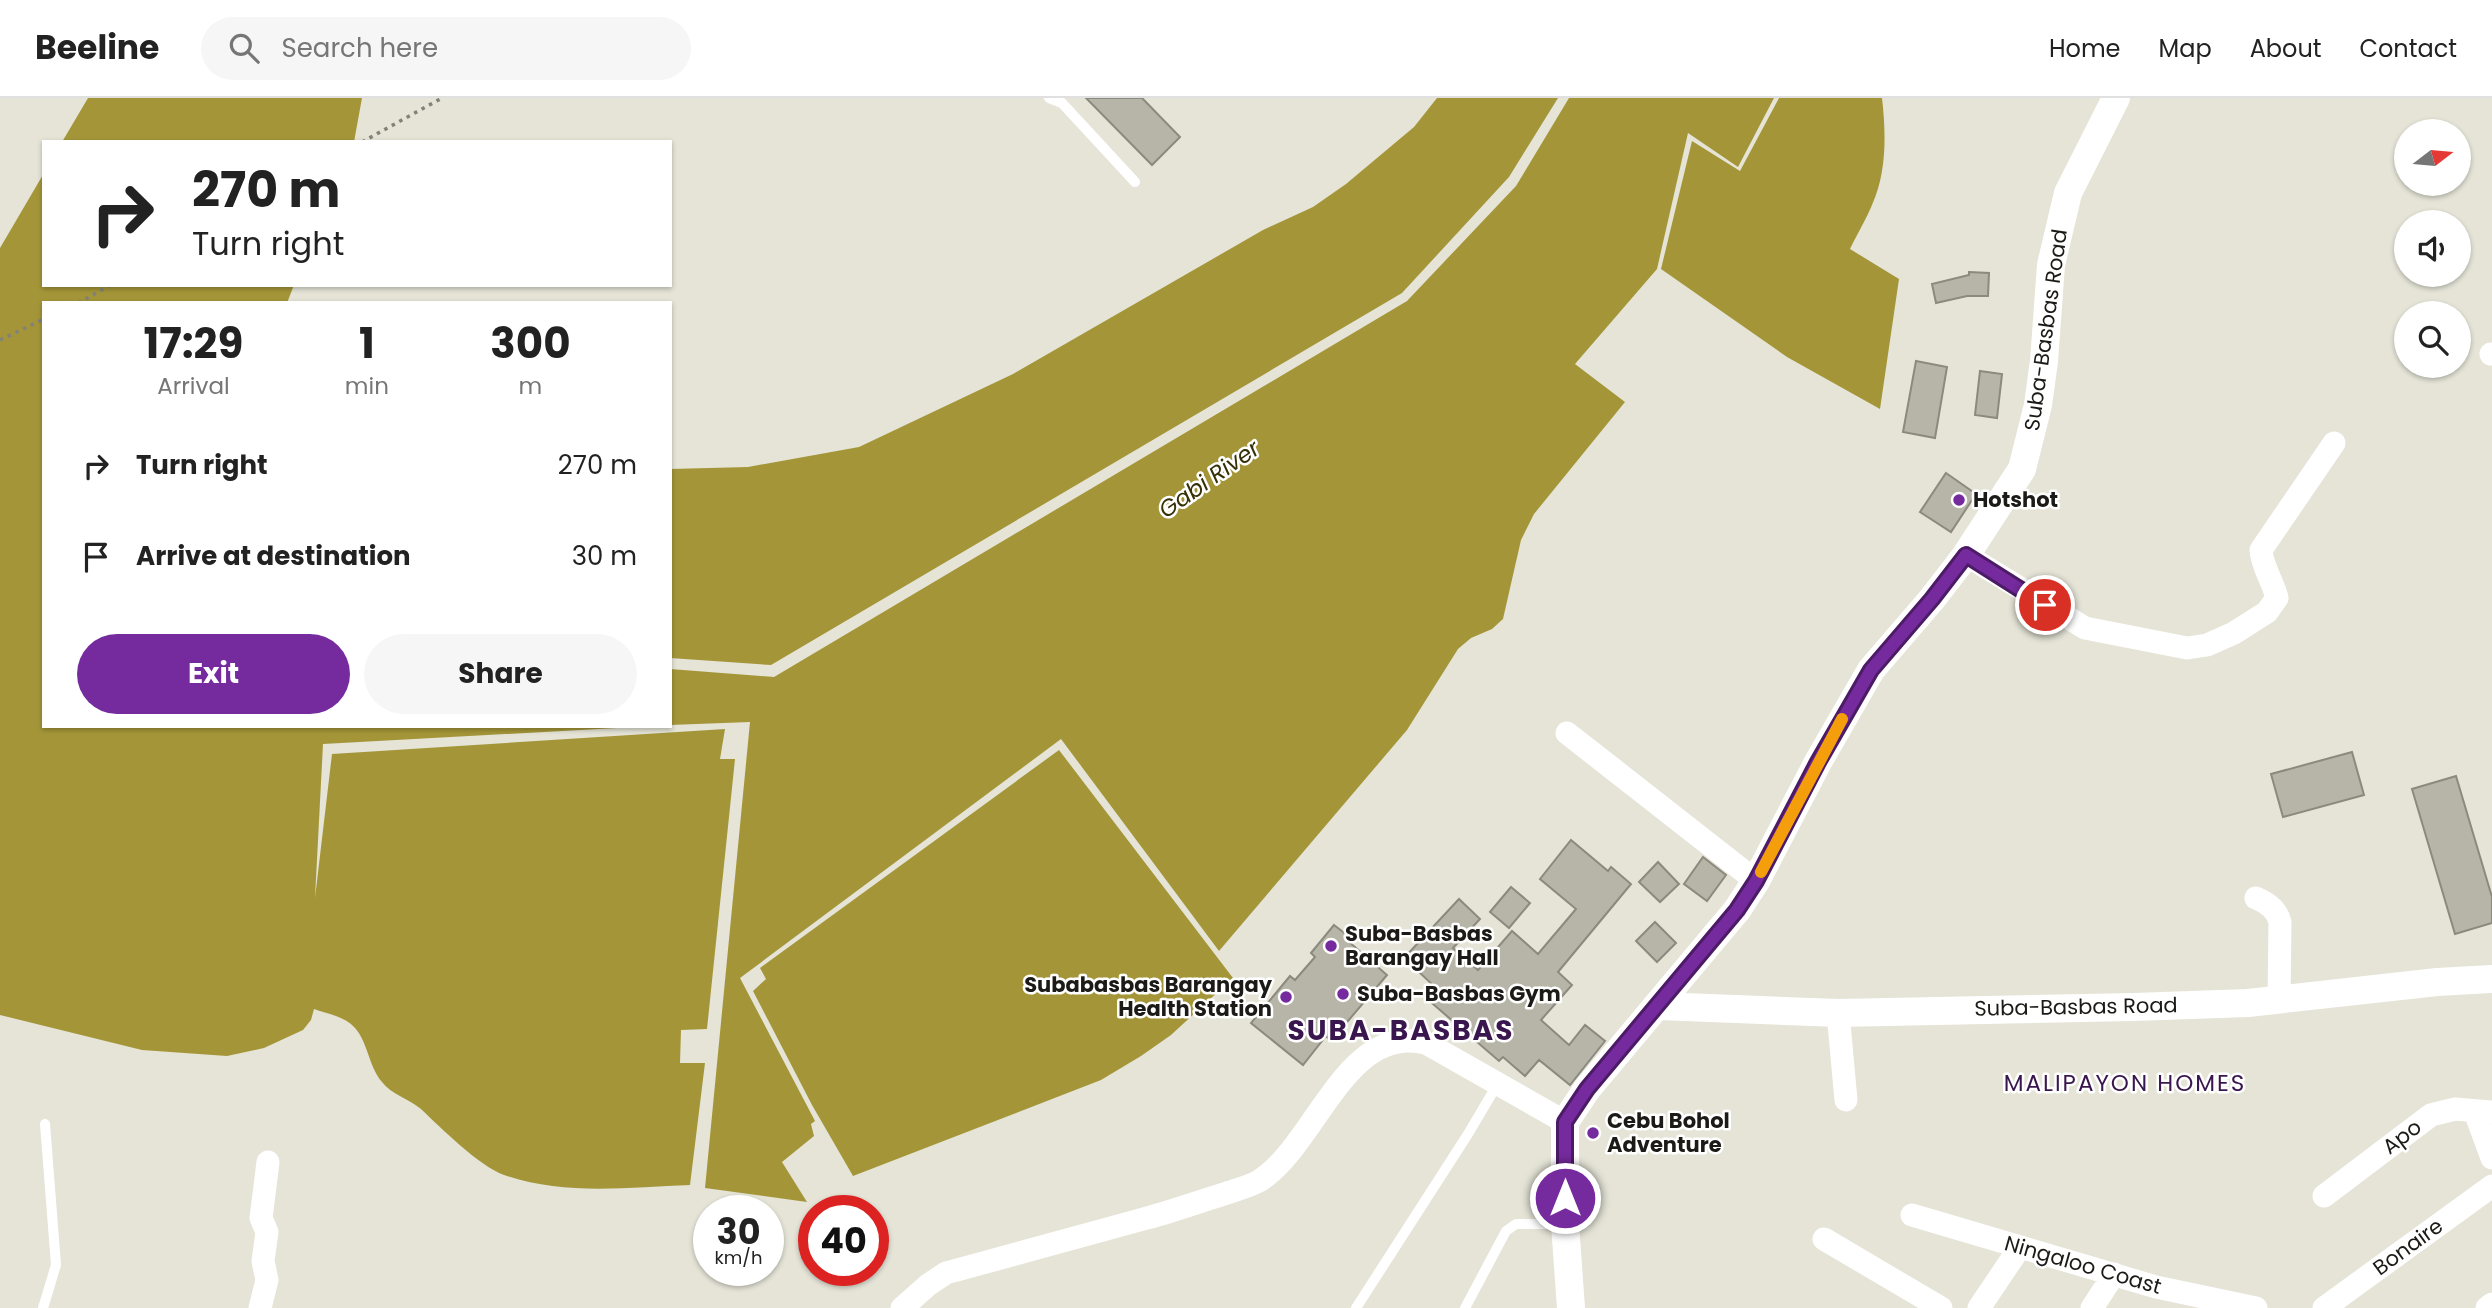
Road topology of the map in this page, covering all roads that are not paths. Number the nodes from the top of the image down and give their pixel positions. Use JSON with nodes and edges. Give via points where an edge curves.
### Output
{"nodes":[{"id":1,"x":1049,"y":98,"type":"edge"},
{"id":2,"x":2116,"y":98,"type":"edge"},
{"id":3,"x":1135,"y":182,"type":"dead end"},
{"id":4,"x":2334,"y":443,"type":"dead end"},
{"id":5,"x":1966,"y":555,"type":"junction"},
{"id":6,"x":1567,"y":733,"type":"dead end"},
{"id":7,"x":1756,"y":881,"type":"junction"},
{"id":8,"x":2256,"y":898,"type":"dead end"},
{"id":9,"x":2492,"y":979,"type":"edge"},
{"id":10,"x":2279,"y":999,"type":"junction"},
{"id":11,"x":1659,"y":1006,"type":"junction"},
{"id":12,"x":1838,"y":1013,"type":"junction"},
{"id":13,"x":1497,"y":1085,"type":"junction"},
{"id":14,"x":1846,"y":1100,"type":"dead end"},
{"id":15,"x":2484,"y":1112,"type":"edge"},
{"id":16,"x":1565,"y":1122,"type":"junction"},
{"id":17,"x":44,"y":1124,"type":"dead end"},
{"id":18,"x":2492,"y":1158,"type":"edge"},
{"id":19,"x":268,"y":1162,"type":"dead end"},
{"id":20,"x":2492,"y":1186,"type":"edge"},
{"id":21,"x":2324,"y":1196,"type":"dead end"},
{"id":22,"x":1912,"y":1215,"type":"dead end"},
{"id":23,"x":1565,"y":1224,"type":"junction"},
{"id":24,"x":1824,"y":1239,"type":"dead end"},
{"id":25,"x":2020,"y":1247,"type":"junction"},
{"id":26,"x":2114,"y":1274,"type":"junction"},
{"id":27,"x":2200,"y":1303,"type":"edge"},
{"id":28,"x":2492,"y":1304,"type":"edge"},
{"id":29,"x":43,"y":1308,"type":"edge"},
{"id":30,"x":260,"y":1308,"type":"edge"},
{"id":31,"x":902,"y":1308,"type":"edge"},
{"id":32,"x":1356,"y":1308,"type":"edge"},
{"id":33,"x":1465,"y":1308,"type":"edge"},
{"id":34,"x":1571,"y":1308,"type":"edge"},
{"id":35,"x":1941,"y":1308,"type":"edge"},
{"id":36,"x":1979,"y":1308,"type":"edge"},
{"id":37,"x":2092,"y":1308,"type":"edge"},
{"id":38,"x":2256,"y":1308,"type":"edge"},
{"id":39,"x":2324,"y":1308,"type":"edge"},
{"id":40,"x":2487,"y":1308,"type":"edge"}],
"edges":[{"from":1,"to":3,"type":"lane","via":[[1062,103]]},
{"from":2,"to":5,"type":"street","name":"Suba-Basbas Road","via":[[2068,193],[2051,265],[2038,405],[2022,469]]},
{"from":4,"to":5,"type":"street","via":[[2261,550],[2277,598],[2267,612],[2207,645],[2187,648],[2085,628]]},
{"from":5,"to":7,"type":"street","name":"Suba-Basbas Road","via":[[1871,670]]},
{"from":6,"to":7,"type":"street"},
{"from":7,"to":11,"type":"street","name":"Suba-Basbas Road"},
{"from":8,"to":10,"type":"street","via":[[2266,902],[2280,922]]},
{"from":9,"to":10,"type":"street","name":"Suba-Basbas Road"},
{"from":10,"to":12,"type":"street","name":"Suba-Basbas Road"},
{"from":11,"to":12,"type":"street","name":"Suba-Basbas Road"},
{"from":11,"to":16,"type":"street","name":"Suba-Basbas Road","via":[[1587,1089]]},
{"from":12,"to":14,"type":"street"},
{"from":13,"to":16,"type":"street"},
{"from":13,"to":31,"type":"street","via":[[1426,1043],[1385,1044],[1369,1053],[1337,1087],[1301,1140],[1258,1181],[1177,1209],[946,1273]]},
{"from":13,"to":32,"type":"lane"},
{"from":15,"to":18,"type":"street"},
{"from":15,"to":21,"type":"street","name":"Apo","via":[[2455,1109],[2431,1115]]},
{"from":16,"to":23,"type":"street"},
{"from":17,"to":29,"type":"lane","via":[[56,1265]]},
{"from":19,"to":30,"type":"street","via":[[261,1218],[267,1233],[263,1261],[267,1280]]},
{"from":20,"to":39,"type":"street","name":"Bonaire"},
{"from":22,"to":25,"type":"street","name":"Ningaloo Coast"},
{"from":23,"to":33,"type":"lane","via":[[1516,1224],[1506,1231]]},
{"from":23,"to":34,"type":"street"},
{"from":24,"to":35,"type":"street"},
{"from":25,"to":26,"type":"street","name":"Ningaloo Coast"},
{"from":25,"to":36,"type":"street"},
{"from":26,"to":27,"type":"street","name":"Ningaloo Coast"},
{"from":26,"to":37,"type":"street"},
{"from":27,"to":38,"type":"street","name":"Ningaloo Coast"},
{"from":28,"to":40,"type":"street"}]}
